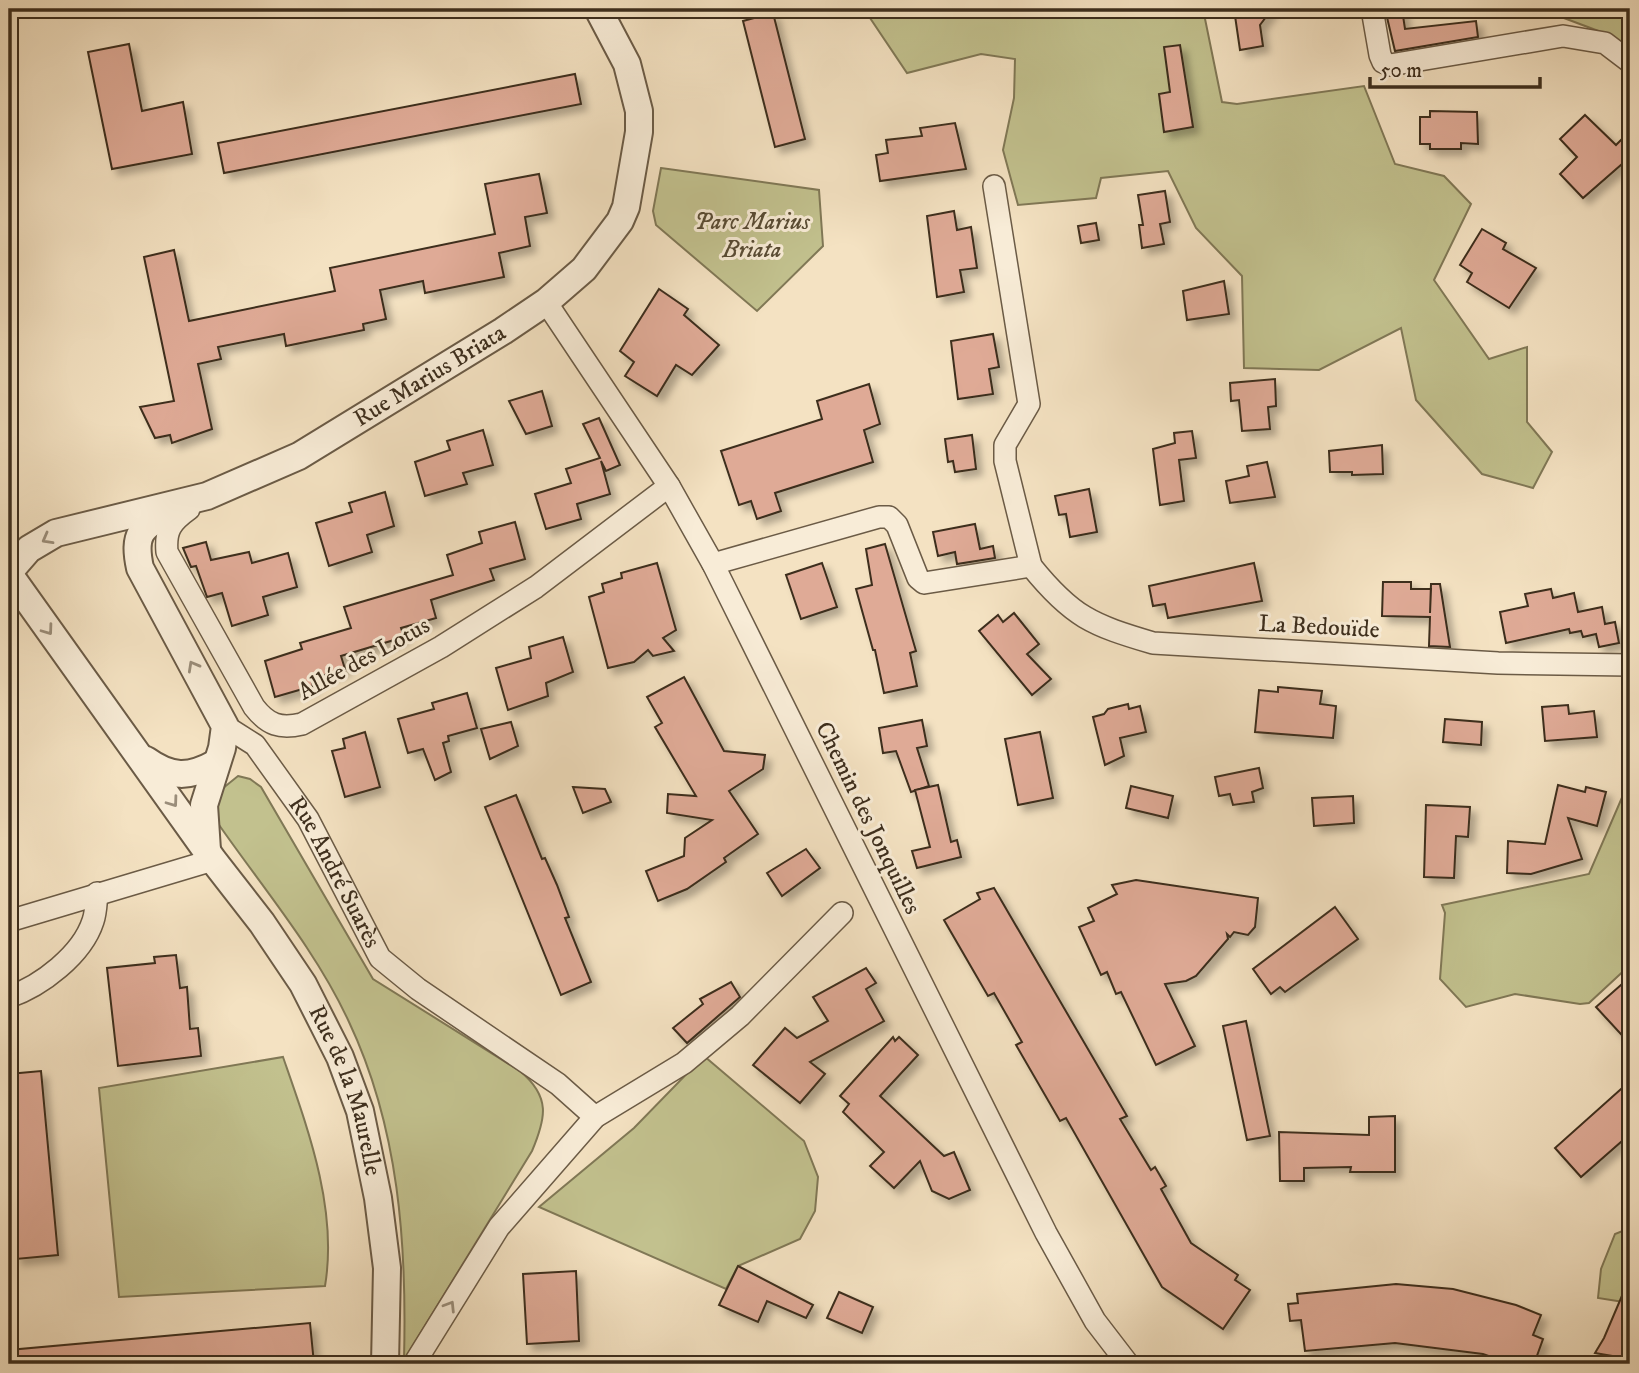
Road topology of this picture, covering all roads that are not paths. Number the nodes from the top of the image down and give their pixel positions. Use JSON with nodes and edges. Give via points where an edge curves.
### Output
{"nodes":[{"id":1,"x":598,"y":9,"type":"edge"},
{"id":2,"x":1372,"y":9,"type":"edge"},
{"id":3,"x":1630,"y":62,"type":"edge"},
{"id":4,"x":995,"y":186,"type":"dead end"},
{"id":5,"x":546,"y":302,"type":"junction"},
{"id":6,"x":669,"y":486,"type":"junction"},
{"id":7,"x":207,"y":496,"type":"junction"},
{"id":8,"x":86,"y":526,"type":"junction"},
{"id":9,"x":713,"y":564,"type":"junction"},
{"id":10,"x":1031,"y":566,"type":"junction"},
{"id":11,"x":139,"y":568,"type":"junction"},
{"id":12,"x":9,"y":573,"type":"edge"},
{"id":13,"x":1630,"y":666,"type":"edge"},
{"id":14,"x":225,"y":726,"type":"junction"},
{"id":15,"x":139,"y":755,"type":"junction"},
{"id":16,"x":216,"y":763,"type":"junction"},
{"id":17,"x":210,"y":855,"type":"junction"},
{"id":18,"x":97,"y":894,"type":"junction"},
{"id":19,"x":842,"y":913,"type":"dead end"},
{"id":20,"x":9,"y":921,"type":"edge"},
{"id":21,"x":9,"y":998,"type":"edge"},
{"id":22,"x":595,"y":1116,"type":"junction"},
{"id":23,"x":385,"y":1364,"type":"edge"},
{"id":24,"x":414,"y":1364,"type":"edge"},
{"id":25,"x":1128,"y":1364,"type":"edge"}],
"edges":[{"from":1,"to":5,"type":"street","name":"Rue Marius Briata","via":[[627,64],[639,111],[628,194],[620,221],[584,269]]},
{"from":2,"to":3,"type":"street","via":[[1380,55],[1390,65],[1563,36],[1605,43]]},
{"from":4,"to":10,"type":"street","name":"La Bedouïde","via":[[1029,404],[1005,445],[1005,461]]},
{"from":5,"to":6,"type":"street","name":"Chemin des Jonquilles"},
{"from":5,"to":7,"type":"street","name":"Rue Marius Briata","via":[[299,456]]},
{"from":6,"to":7,"type":"street","name":"Allée des Lotus","via":[[537,587],[441,647],[302,724],[284,728],[263,720],[254,707],[167,552],[166,535],[172,521]]},
{"from":6,"to":9,"type":"street","name":"Chemin des Jonquilles"},
{"from":7,"to":8,"type":"street","name":"Rue Marius Briata"},
{"from":7,"to":11,"type":"street","via":[[142,530],[135,545]]},
{"from":8,"to":11,"type":"street","name":"Rue André Suarès","via":[[113,540]]},
{"from":8,"to":12,"type":"street","name":"Rue Marius Briata","one_way":true,"via":[[56,533],[29,549]]},
{"from":9,"to":10,"type":"street","via":[[889,517],[924,583]]},
{"from":9,"to":25,"type":"street","name":"Chemin des Jonquilles","via":[[1046,1233],[1095,1321]]},
{"from":10,"to":13,"type":"street","name":"La Bedouïde","via":[[1077,615],[1153,643]]},
{"from":14,"to":11,"type":"street","name":"Rue André Suarès","one_way":true},
{"from":12,"to":15,"type":"street","name":"Rue de la Maurelle","one_way":true},
{"from":14,"to":16,"type":"street"},
{"from":14,"to":22,"type":"street","name":"Rue André Suarès","via":[[255,745],[308,819],[380,958],[558,1084]]},
{"from":15,"to":16,"type":"street","name":"Rue de la Maurelle","via":[[178,776],[198,773]]},
{"from":15,"to":17,"type":"street","name":"Rue de la Maurelle","one_way":true},
{"from":16,"to":17,"type":"street","via":[[204,805]]},
{"from":17,"to":18,"type":"street"},
{"from":17,"to":23,"type":"street","name":"Rue de la Maurelle","via":[[303,985],[340,1057],[360,1111],[387,1268]]},
{"from":18,"to":20,"type":"street"},
{"from":18,"to":21,"type":"street","via":[[93,922],[80,942],[51,975]]},
{"from":19,"to":22,"type":"street","via":[[740,1016],[684,1063]]},
{"from":24,"to":22,"type":"street","one_way":true,"via":[[499,1227]]}]}
